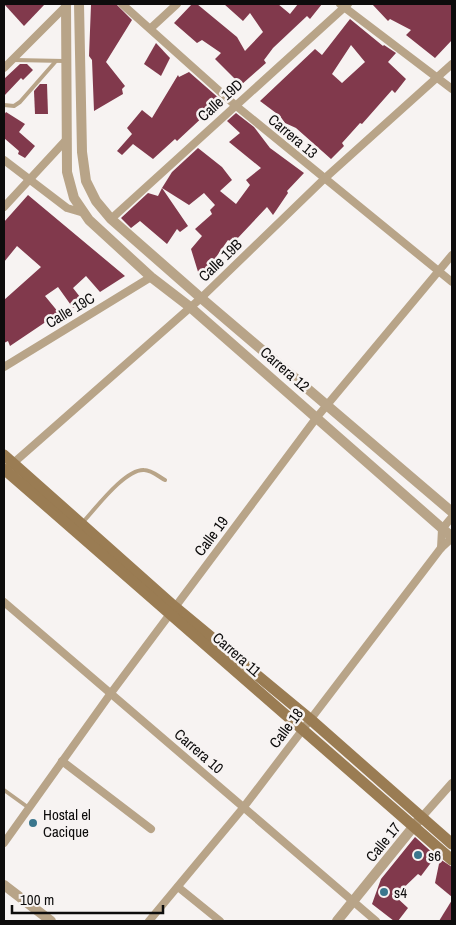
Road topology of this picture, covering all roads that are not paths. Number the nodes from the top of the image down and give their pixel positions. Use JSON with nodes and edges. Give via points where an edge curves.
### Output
{"nodes":[{"id":1,"x":67,"y":4,"type":"edge"},
{"id":2,"x":79,"y":4,"type":"edge"},
{"id":3,"x":122,"y":4,"type":"edge"},
{"id":4,"x":178,"y":4,"type":"edge"},
{"id":5,"x":344,"y":5,"type":"edge"},
{"id":6,"x":151,"y":28,"type":"junction"},
{"id":7,"x":12,"y":60,"type":"junction"},
{"id":8,"x":61,"y":61,"type":"junction"},
{"id":9,"x":452,"y":64,"type":"edge"},
{"id":10,"x":4,"y":68,"type":"edge"},
{"id":11,"x":438,"y":77,"type":"junction"},
{"id":12,"x":452,"y":89,"type":"edge"},
{"id":13,"x":4,"y":105,"type":"edge"},
{"id":14,"x":235,"y":105,"type":"junction"},
{"id":15,"x":67,"y":139,"type":"junction"},
{"id":16,"x":4,"y":160,"type":"edge"},
{"id":17,"x":324,"y":179,"type":"junction"},
{"id":18,"x":28,"y":180,"type":"junction"},
{"id":19,"x":4,"y":207,"type":"edge"},
{"id":20,"x":84,"y":213,"type":"junction"},
{"id":21,"x":112,"y":219,"type":"junction"},
{"id":22,"x":452,"y":255,"type":"edge"},
{"id":23,"x":439,"y":271,"type":"junction"},
{"id":24,"x":151,"y":277,"type":"junction"},
{"id":25,"x":452,"y":282,"type":"edge"},
{"id":26,"x":201,"y":298,"type":"junction"},
{"id":27,"x":190,"y":307,"type":"junction"},
{"id":28,"x":4,"y":367,"type":"edge"},
{"id":29,"x":327,"y":405,"type":"junction"},
{"id":30,"x":317,"y":417,"type":"junction"},
{"id":31,"x":4,"y":455,"type":"edge"},
{"id":32,"x":7,"y":468,"type":"edge"},
{"id":33,"x":165,"y":480,"type":"dead end"},
{"id":34,"x":452,"y":512,"type":"edge"},
{"id":35,"x":452,"y":517,"type":"edge"},
{"id":36,"x":78,"y":528,"type":"junction"},
{"id":37,"x":442,"y":529,"type":"junction"},
{"id":38,"x":452,"y":537,"type":"edge"},
{"id":39,"x":441,"y":548,"type":"junction"},
{"id":40,"x":4,"y":602,"type":"edge"},
{"id":41,"x":172,"y":611,"type":"junction"},
{"id":42,"x":111,"y":693,"type":"junction"},
{"id":43,"x":310,"y":719,"type":"junction"},
{"id":44,"x":302,"y":729,"type":"junction"},
{"id":45,"x":62,"y":761,"type":"junction"},
{"id":46,"x":452,"y":782,"type":"edge"},
{"id":47,"x":4,"y":790,"type":"edge"},
{"id":48,"x":29,"y":808,"type":"junction"},
{"id":49,"x":243,"y":808,"type":"junction"},
{"id":50,"x":418,"y":822,"type":"junction"},
{"id":51,"x":151,"y":829,"type":"dead end"},
{"id":52,"x":4,"y":844,"type":"edge"},
{"id":53,"x":452,"y":844,"type":"edge"},
{"id":54,"x":452,"y":860,"type":"edge"},
{"id":55,"x":4,"y":885,"type":"edge"},
{"id":56,"x":178,"y":887,"type":"junction"},
{"id":57,"x":354,"y":902,"type":"junction"},
{"id":58,"x":51,"y":921,"type":"edge"},
{"id":59,"x":149,"y":921,"type":"edge"},
{"id":60,"x":220,"y":921,"type":"edge"},
{"id":61,"x":337,"y":921,"type":"edge"},
{"id":62,"x":376,"y":921,"type":"edge"}],
"edges":[{"from":1,"to":7,"type":"street"},
{"from":1,"to":8,"type":"street","name":"Carrera 12"},
{"from":2,"to":21,"type":"street","name":"Carrera 12","via":[[80,110],[85,173],[92,195]]},
{"from":3,"to":6,"type":"street","name":"Carrera 13"},
{"from":4,"to":6,"type":"street"},
{"from":5,"to":11,"type":"street"},
{"from":5,"to":14,"type":"street","name":"Calle 19D"},
{"from":6,"to":14,"type":"street","name":"Carrera 13"},
{"from":7,"to":8,"type":"lane"},
{"from":7,"to":10,"type":"street"},
{"from":8,"to":13,"type":"lane","via":[[20,102],[14,106]]},
{"from":8,"to":15,"type":"street","name":"Carrera 12"},
{"from":9,"to":11,"type":"street","name":"Calle 19B"},
{"from":11,"to":12,"type":"street"},
{"from":11,"to":17,"type":"street","name":"Calle 19B"},
{"from":14,"to":17,"type":"street","name":"Carrera 13"},
{"from":14,"to":21,"type":"street","name":"Calle 19D"},
{"from":15,"to":18,"type":"street"},
{"from":15,"to":20,"type":"street","name":"Carrera 12","via":[[69,181],[74,198]]},
{"from":16,"to":18,"type":"street"},
{"from":17,"to":23,"type":"street","name":"Carrera 13"},
{"from":17,"to":26,"type":"street","name":"Calle 19B"},
{"from":18,"to":19,"type":"street"},
{"from":18,"to":20,"type":"street","via":[[67,208]]},
{"from":20,"to":24,"type":"street","name":"Carrera 12"},
{"from":21,"to":26,"type":"street","name":"Carrera 12"},
{"from":22,"to":23,"type":"street","name":"Calle 19"},
{"from":23,"to":25,"type":"street","name":"Carrera 13"},
{"from":23,"to":29,"type":"street","name":"Calle 19"},
{"from":24,"to":27,"type":"street","name":"Carrera 12"},
{"from":24,"to":28,"type":"street","name":"Calle 19C"},
{"from":26,"to":27,"type":"street","name":"Calle 19B"},
{"from":26,"to":29,"type":"street","name":"Carrera 12"},
{"from":27,"to":30,"type":"street","name":"Carrera 12"},
{"from":27,"to":32,"type":"street","name":"Calle 19B"},
{"from":29,"to":30,"type":"street","name":"Calle 19"},
{"from":29,"to":34,"type":"street","name":"Carrera 12"},
{"from":30,"to":37,"type":"street","name":"Carrera 12"},
{"from":30,"to":41,"type":"street","name":"Calle 19"},
{"from":31,"to":32,"type":"main road","name":"Carrera 11"},
{"from":32,"to":36,"type":"main road","name":"Carrera 11"},
{"from":33,"to":36,"type":"lane","via":[[150,471],[135,472],[118,485]]},
{"from":35,"to":37,"type":"street"},
{"from":36,"to":41,"type":"main road","name":"Carrera 11"},
{"from":37,"to":38,"type":"street","name":"Carrera 12"},
{"from":37,"to":39,"type":"street"},
{"from":38,"to":39,"type":"street","name":"Calle 18"},
{"from":39,"to":43,"type":"street","name":"Calle 18"},
{"from":40,"to":42,"type":"street","name":"Carrera 10"},
{"from":41,"to":42,"type":"street","name":"Calle 19"},
{"from":41,"to":43,"type":"main road","name":"Carrera 11"},
{"from":41,"to":44,"type":"main road","name":"Carrera 11"},
{"from":42,"to":45,"type":"street","name":"Calle 19"},
{"from":42,"to":49,"type":"street","name":"Carrera 10"},
{"from":43,"to":44,"type":"street","name":"Calle 18"},
{"from":43,"to":50,"type":"main road","name":"Carrera 11"},
{"from":44,"to":49,"type":"street","name":"Calle 18"},
{"from":44,"to":50,"type":"main road","name":"Carrera 11"},
{"from":45,"to":48,"type":"street","name":"Calle 19"},
{"from":45,"to":51,"type":"street"},
{"from":46,"to":50,"type":"street","name":"Calle 17"},
{"from":47,"to":48,"type":"lane"},
{"from":48,"to":52,"type":"street","name":"Calle 19"},
{"from":49,"to":56,"type":"street","name":"Calle 18"},
{"from":49,"to":57,"type":"street","name":"Carrera 10"},
{"from":50,"to":53,"type":"main road","name":"Carrera 11"},
{"from":50,"to":54,"type":"main road","name":"Carrera 11"},
{"from":50,"to":57,"type":"street","name":"Calle 17"},
{"from":55,"to":58,"type":"street"},
{"from":56,"to":59,"type":"street","name":"Calle 18"},
{"from":56,"to":60,"type":"street"},
{"from":57,"to":61,"type":"street","name":"Calle 17"},
{"from":57,"to":62,"type":"street","name":"Carrera 10"}]}
